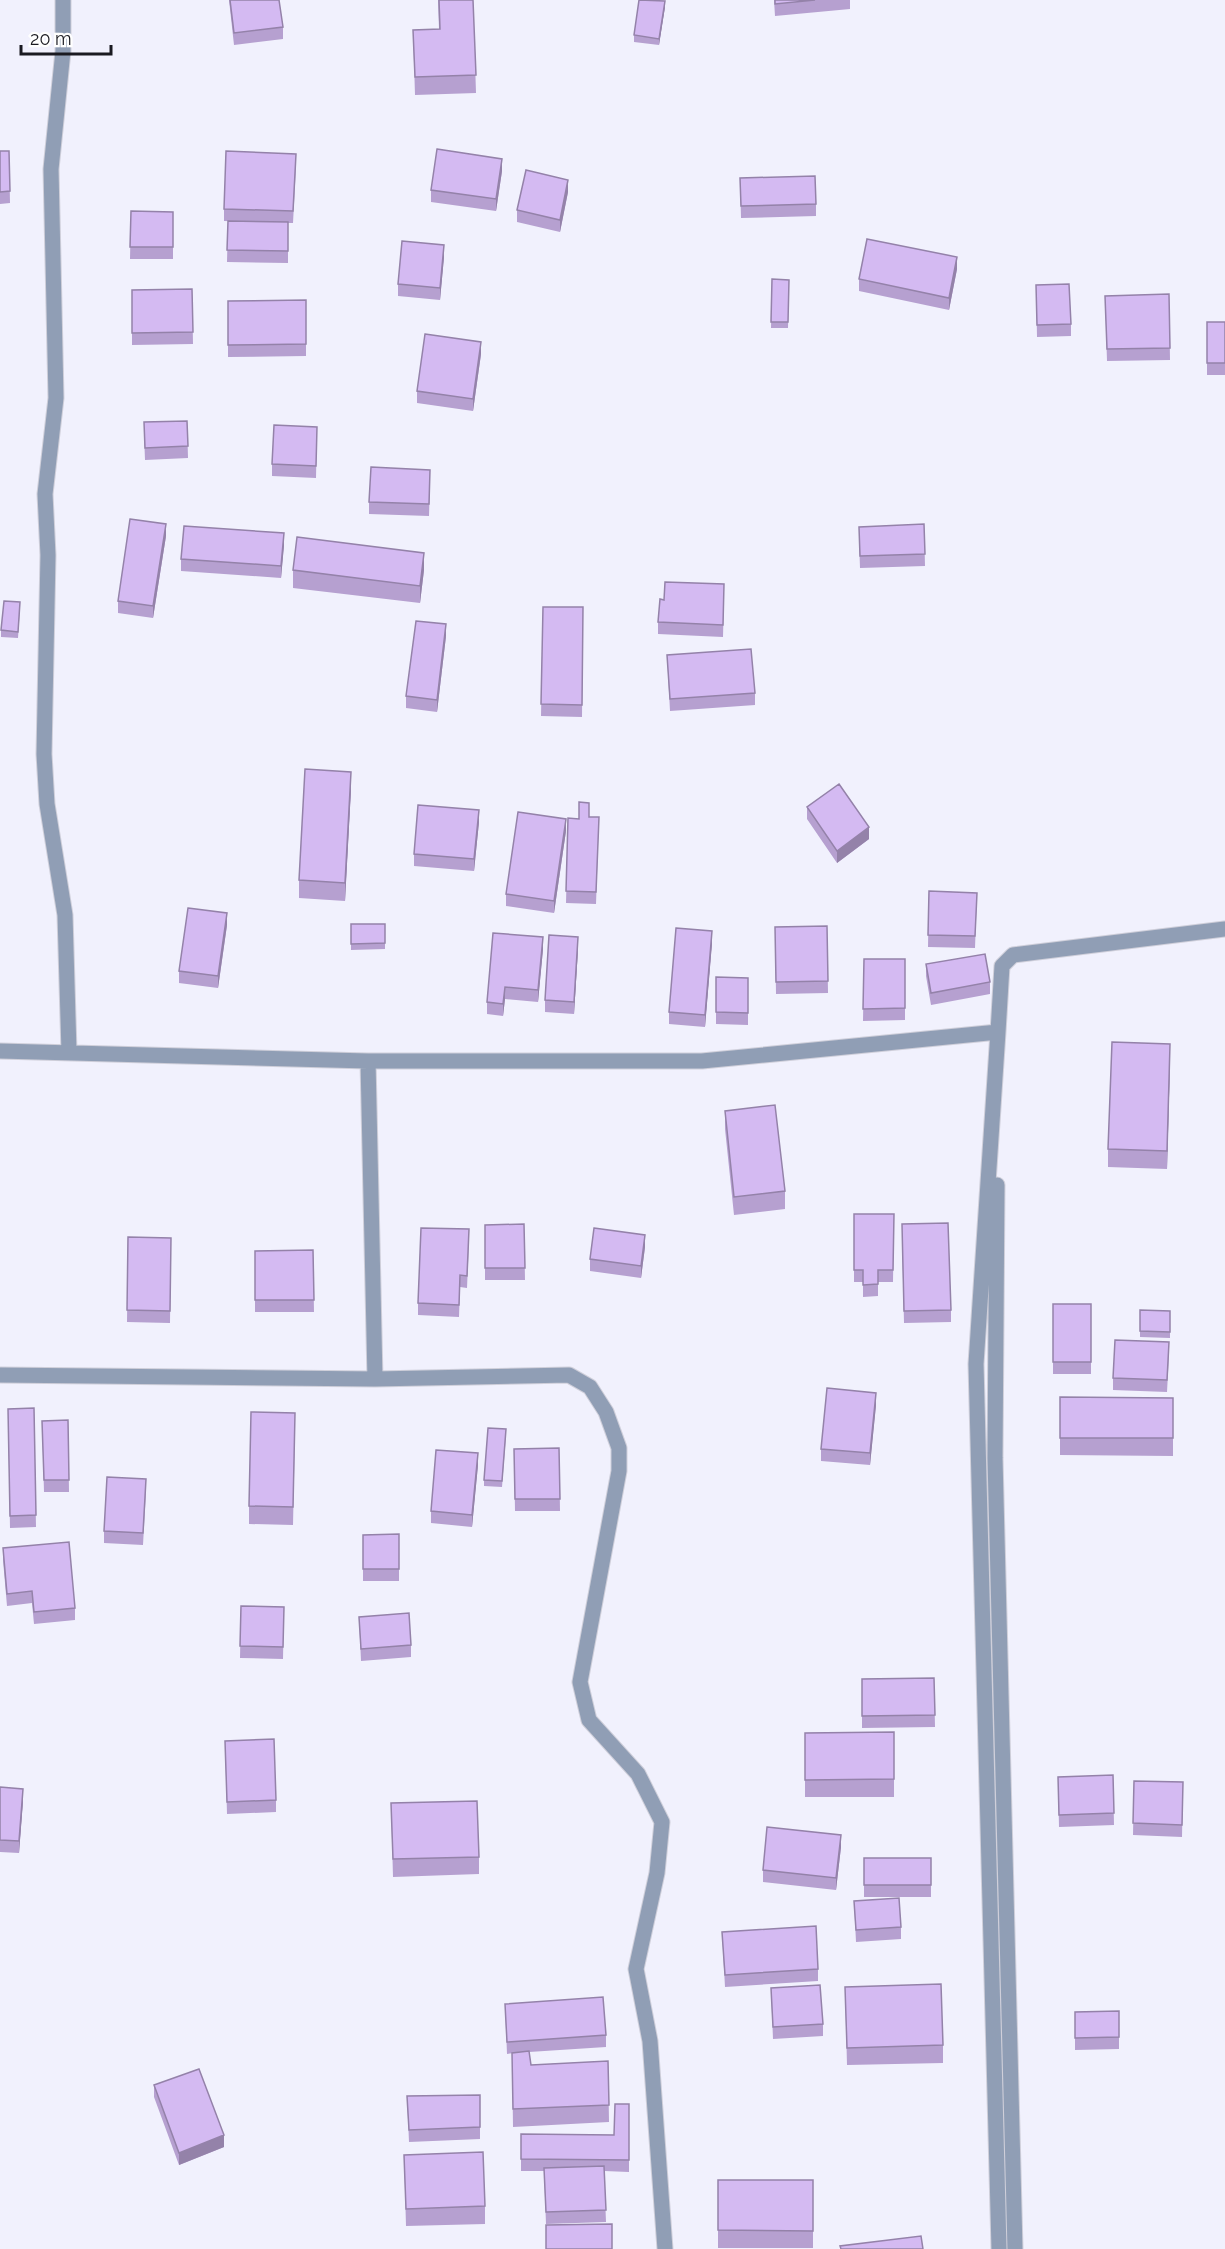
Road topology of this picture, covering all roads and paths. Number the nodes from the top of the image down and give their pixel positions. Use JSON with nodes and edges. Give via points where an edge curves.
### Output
{"nodes":[{"id":1,"x":63,"y":0,"type":"edge"},
{"id":2,"x":1225,"y":929,"type":"edge"},
{"id":3,"x":998,"y":1032,"type":"junction"},
{"id":4,"x":0,"y":1051,"type":"edge"},
{"id":5,"x":69,"y":1052,"type":"junction"},
{"id":6,"x":368,"y":1061,"type":"junction"},
{"id":7,"x":0,"y":1375,"type":"edge"},
{"id":8,"x":375,"y":1379,"type":"junction"},
{"id":9,"x":665,"y":2249,"type":"edge"},
{"id":10,"x":999,"y":2249,"type":"edge"},
{"id":11,"x":1015,"y":2249,"type":"edge"}],
"edges":[{"from":1,"to":5,"type":"street","via":[[63,51],[51,169],[56,398],[45,494],[48,555],[44,754],[47,804],[65,915]]},
{"from":2,"to":3,"type":"street","via":[[1013,955],[1002,966]]},
{"from":3,"to":6,"type":"street","via":[[702,1061]]},
{"from":3,"to":10,"type":"street","via":[[976,1364]]},
{"from":3,"to":11,"type":"street","via":[[995,1458]]},
{"from":4,"to":5,"type":"street"},
{"from":5,"to":6,"type":"street"},
{"from":6,"to":8,"type":"street"},
{"from":7,"to":8,"type":"street"},
{"from":8,"to":9,"type":"street","via":[[569,1376],[590,1387],[606,1412],[620,1448],[580,1682],[589,1720],[638,1774],[662,1822],[657,1873],[636,1969],[650,2041]]}]}
